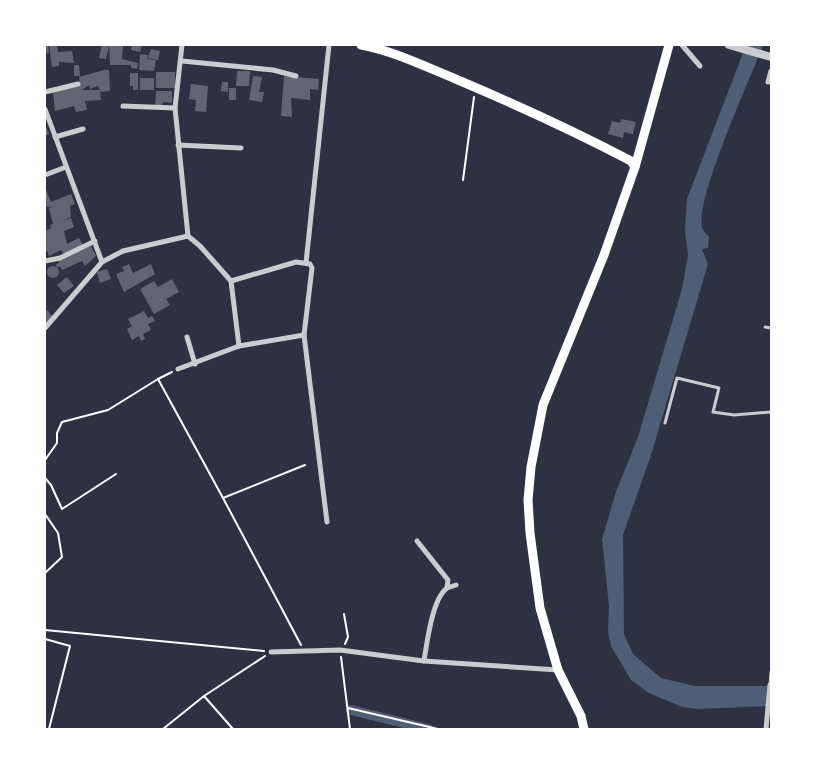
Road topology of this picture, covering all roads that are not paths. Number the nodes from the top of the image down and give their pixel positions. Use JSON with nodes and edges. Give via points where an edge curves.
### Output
{"nodes":[{"id":1,"x":182,"y":45,"type":"edge"},
{"id":2,"x":329,"y":45,"type":"edge"},
{"id":3,"x":361,"y":45,"type":"edge"},
{"id":4,"x":669,"y":45,"type":"edge"},
{"id":5,"x":682,"y":45,"type":"edge"},
{"id":6,"x":729,"y":45,"type":"edge"},
{"id":7,"x":770,"y":57,"type":"edge"},
{"id":8,"x":182,"y":60,"type":"junction"},
{"id":9,"x":700,"y":66,"type":"dead end"},
{"id":10,"x":771,"y":71,"type":"edge"},
{"id":11,"x":296,"y":76,"type":"dead end"},
{"id":12,"x":768,"y":82,"type":"dead end"},
{"id":13,"x":78,"y":84,"type":"dead end"},
{"id":14,"x":45,"y":92,"type":"edge"},
{"id":15,"x":123,"y":106,"type":"dead end"},
{"id":16,"x":175,"y":108,"type":"junction"},
{"id":17,"x":45,"y":109,"type":"edge"},
{"id":18,"x":83,"y":129,"type":"dead end"},
{"id":19,"x":55,"y":137,"type":"junction"},
{"id":20,"x":178,"y":144,"type":"junction"},
{"id":21,"x":242,"y":148,"type":"dead end"},
{"id":22,"x":66,"y":166,"type":"junction"},
{"id":23,"x":635,"y":167,"type":"junction"},
{"id":24,"x":45,"y":175,"type":"edge"},
{"id":25,"x":188,"y":236,"type":"junction"},
{"id":26,"x":95,"y":241,"type":"junction"},
{"id":27,"x":45,"y":261,"type":"edge"},
{"id":28,"x":102,"y":262,"type":"junction"},
{"id":29,"x":306,"y":263,"type":"junction"},
{"id":30,"x":231,"y":281,"type":"junction"},
{"id":31,"x":765,"y":327,"type":"dead end"},
{"id":32,"x":45,"y":328,"type":"edge"},
{"id":33,"x":771,"y":328,"type":"edge"},
{"id":34,"x":304,"y":334,"type":"junction"},
{"id":35,"x":187,"y":337,"type":"dead end"},
{"id":36,"x":240,"y":346,"type":"junction"},
{"id":37,"x":195,"y":364,"type":"junction"},
{"id":38,"x":178,"y":369,"type":"road end"},
{"id":39,"x":771,"y":412,"type":"edge"},
{"id":40,"x":665,"y":423,"type":"dead end"},
{"id":41,"x":327,"y":522,"type":"dead end"},
{"id":42,"x":417,"y":541,"type":"dead end"},
{"id":43,"x":456,"y":585,"type":"dead end"},
{"id":44,"x":447,"y":588,"type":"junction"},
{"id":45,"x":271,"y":652,"type":"road end"},
{"id":46,"x":424,"y":661,"type":"junction"},
{"id":47,"x":558,"y":670,"type":"junction"},
{"id":48,"x":771,"y":672,"type":"edge"},
{"id":49,"x":770,"y":686,"type":"joint"},
{"id":50,"x":769,"y":707,"type":"edge"},
{"id":51,"x":584,"y":729,"type":"edge"},
{"id":52,"x":766,"y":729,"type":"edge"}],
"edges":[{"from":1,"to":8,"type":"street"},
{"from":2,"to":29,"type":"street"},
{"from":3,"to":23,"type":"main road","via":[[379,48],[580,134],[631,161]]},
{"from":4,"to":23,"type":"main road"},
{"from":5,"to":9,"type":"street"},
{"from":6,"to":7,"type":"street"},
{"from":8,"to":11,"type":"street","via":[[273,70]]},
{"from":8,"to":16,"type":"street"},
{"from":10,"to":12,"type":"street"},
{"from":13,"to":14,"type":"street"},
{"from":15,"to":16,"type":"street"},
{"from":16,"to":20,"type":"street"},
{"from":17,"to":19,"type":"street"},
{"from":18,"to":19,"type":"street"},
{"from":19,"to":22,"type":"street"},
{"from":20,"to":21,"type":"street"},
{"from":20,"to":25,"type":"street"},
{"from":22,"to":24,"type":"street"},
{"from":22,"to":26,"type":"street"},
{"from":23,"to":47,"type":"main road","via":[[604,256],[549,387],[538,424],[531,467],[530,533],[540,608]]},
{"from":25,"to":28,"type":"street","via":[[123,251]]},
{"from":25,"to":30,"type":"street"},
{"from":26,"to":27,"type":"street","via":[[60,258]]},
{"from":26,"to":28,"type":"street"},
{"from":28,"to":32,"type":"street"},
{"from":29,"to":30,"type":"street","via":[[296,262]]},
{"from":29,"to":34,"type":"street","via":[[312,268]]},
{"from":30,"to":36,"type":"street"},
{"from":31,"to":33,"type":"lane"},
{"from":34,"to":36,"type":"street"},
{"from":34,"to":41,"type":"street"},
{"from":35,"to":37,"type":"street"},
{"from":36,"to":37,"type":"street"},
{"from":37,"to":38,"type":"street"},
{"from":39,"to":40,"type":"lane","via":[[734,415],[713,412],[719,388],[677,378]]},
{"from":42,"to":44,"type":"street","via":[[448,580]]},
{"from":43,"to":44,"type":"street"},
{"from":44,"to":46,"type":"street","via":[[442,592],[436,609]]},
{"from":45,"to":46,"type":"street","via":[[340,650]]},
{"from":46,"to":47,"type":"street"},
{"from":47,"to":51,"type":"main road"},
{"from":48,"to":49,"type":"lane"},
{"from":49,"to":50,"type":"street"},
{"from":50,"to":52,"type":"street"}]}
